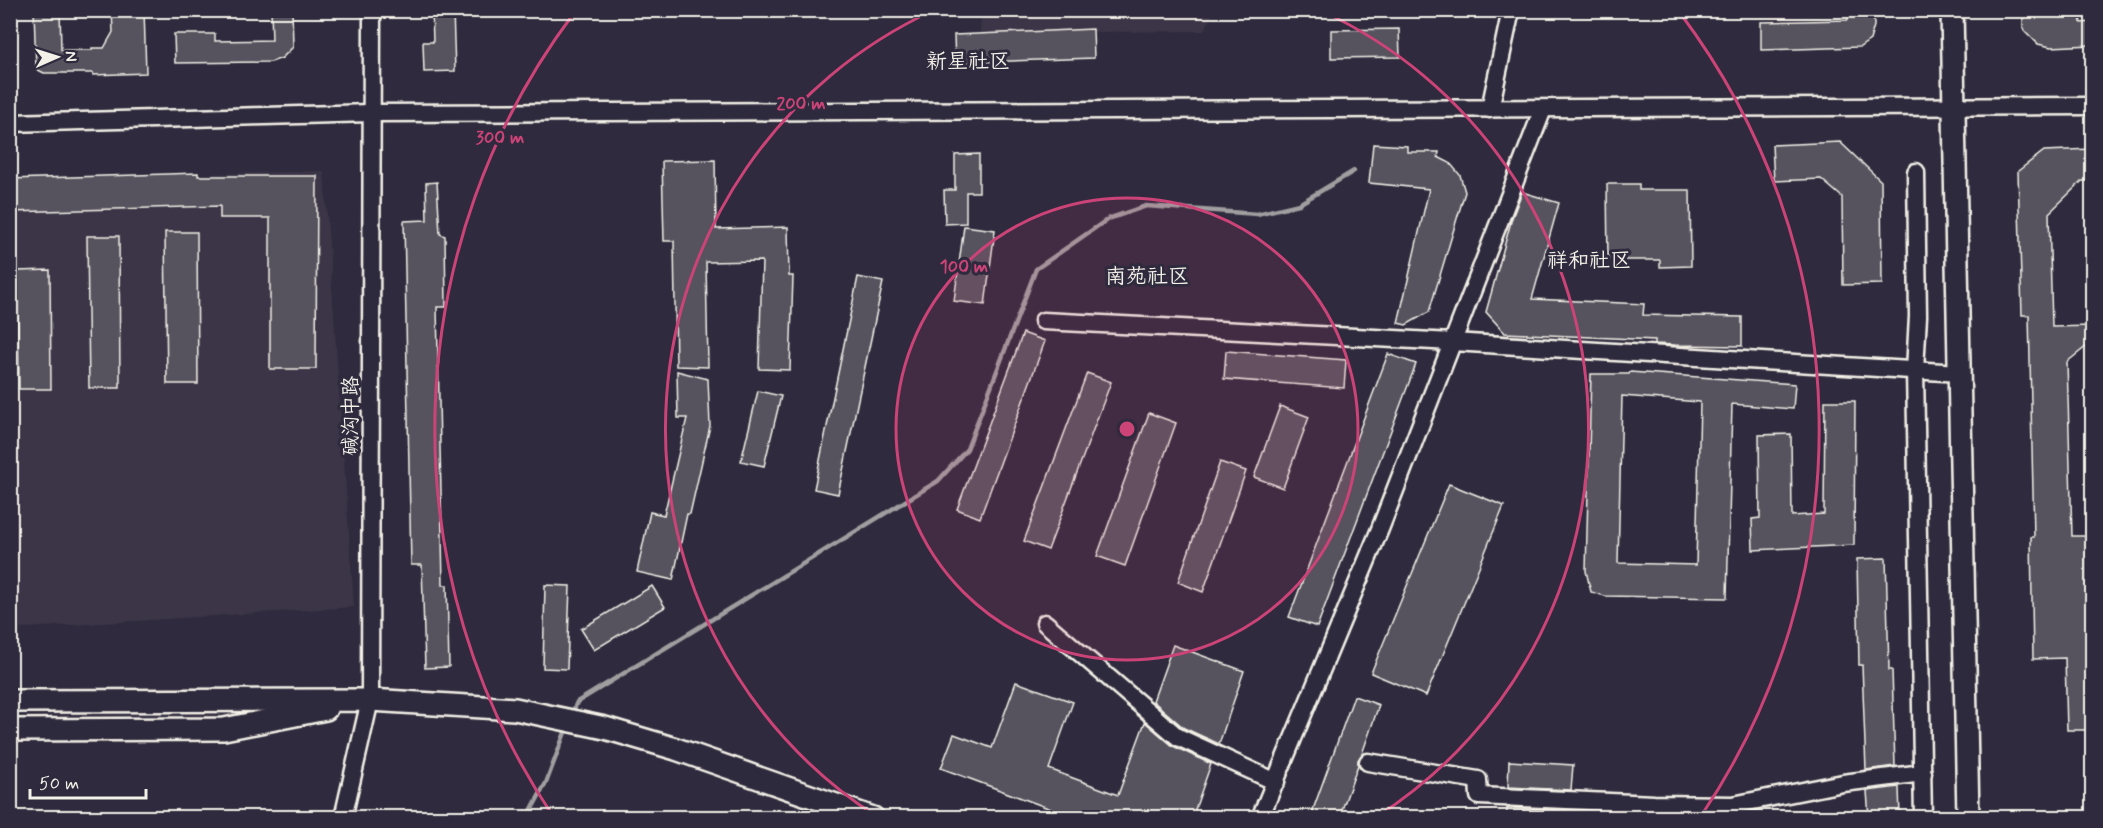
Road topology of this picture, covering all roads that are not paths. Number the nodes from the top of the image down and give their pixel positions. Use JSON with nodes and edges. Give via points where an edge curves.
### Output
{"nodes":[{"id":1,"x":372,"y":10,"type":"edge"},
{"id":2,"x":1511,"y":10,"type":"edge"},
{"id":3,"x":1952,"y":10,"type":"edge"},
{"id":4,"x":2092,"y":106,"type":"edge"},
{"id":5,"x":1955,"y":107,"type":"junction"},
{"id":6,"x":1490,"y":109,"type":"junction"},
{"id":7,"x":1543,"y":109,"type":"junction"},
{"id":8,"x":371,"y":113,"type":"junction"},
{"id":9,"x":10,"y":123,"type":"edge"},
{"id":10,"x":1916,"y":172,"type":"dead end"},
{"id":11,"x":1043,"y":321,"type":"dead end"},
{"id":12,"x":1453,"y":342,"type":"junction"},
{"id":13,"x":1915,"y":370,"type":"junction"},
{"id":14,"x":1960,"y":373,"type":"junction"},
{"id":15,"x":1045,"y":623,"type":"dead end"},
{"id":16,"x":370,"y":700,"type":"junction"},
{"id":17,"x":10,"y":701,"type":"edge"},
{"id":18,"x":10,"y":730,"type":"edge"},
{"id":19,"x":1368,"y":762,"type":"dead end"},
{"id":20,"x":1923,"y":773,"type":"junction"},
{"id":21,"x":1276,"y":782,"type":"junction"},
{"id":22,"x":343,"y":818,"type":"edge"},
{"id":23,"x":873,"y":818,"type":"edge"},
{"id":24,"x":1260,"y":818,"type":"edge"},
{"id":25,"x":1923,"y":818,"type":"edge"},
{"id":26,"x":1968,"y":818,"type":"edge"}],
"edges":[{"from":1,"to":8,"type":"street","name":"碱沟中路"},
{"from":2,"to":6,"type":"street"},
{"from":3,"to":5,"type":"main road"},
{"from":4,"to":5,"type":"street"},
{"from":5,"to":7,"type":"street"},
{"from":5,"to":14,"type":"main road"},
{"from":6,"to":7,"type":"street"},
{"from":6,"to":8,"type":"street"},
{"from":7,"to":12,"type":"street"},
{"from":8,"to":9,"type":"street"},
{"from":8,"to":16,"type":"street","name":"碱沟中路"},
{"from":10,"to":13,"type":"street"},
{"from":11,"to":12,"type":"street"},
{"from":12,"to":13,"type":"street"},
{"from":12,"to":21,"type":"street"},
{"from":13,"to":14,"type":"street"},
{"from":13,"to":20,"type":"street"},
{"from":14,"to":26,"type":"main road"},
{"from":15,"to":21,"type":"street","via":[[1178,737]]},
{"from":16,"to":17,"type":"main road"},
{"from":16,"to":18,"type":"main road","via":[[224,729]]},
{"from":16,"to":22,"type":"street","name":"碱沟中路"},
{"from":16,"to":23,"type":"main road","via":[[515,709],[605,728]]},
{"from":19,"to":20,"type":"street","via":[[1478,780],[1479,796],[1654,804],[1733,805],[1843,783]]},
{"from":20,"to":25,"type":"street"},
{"from":21,"to":24,"type":"street"}]}
